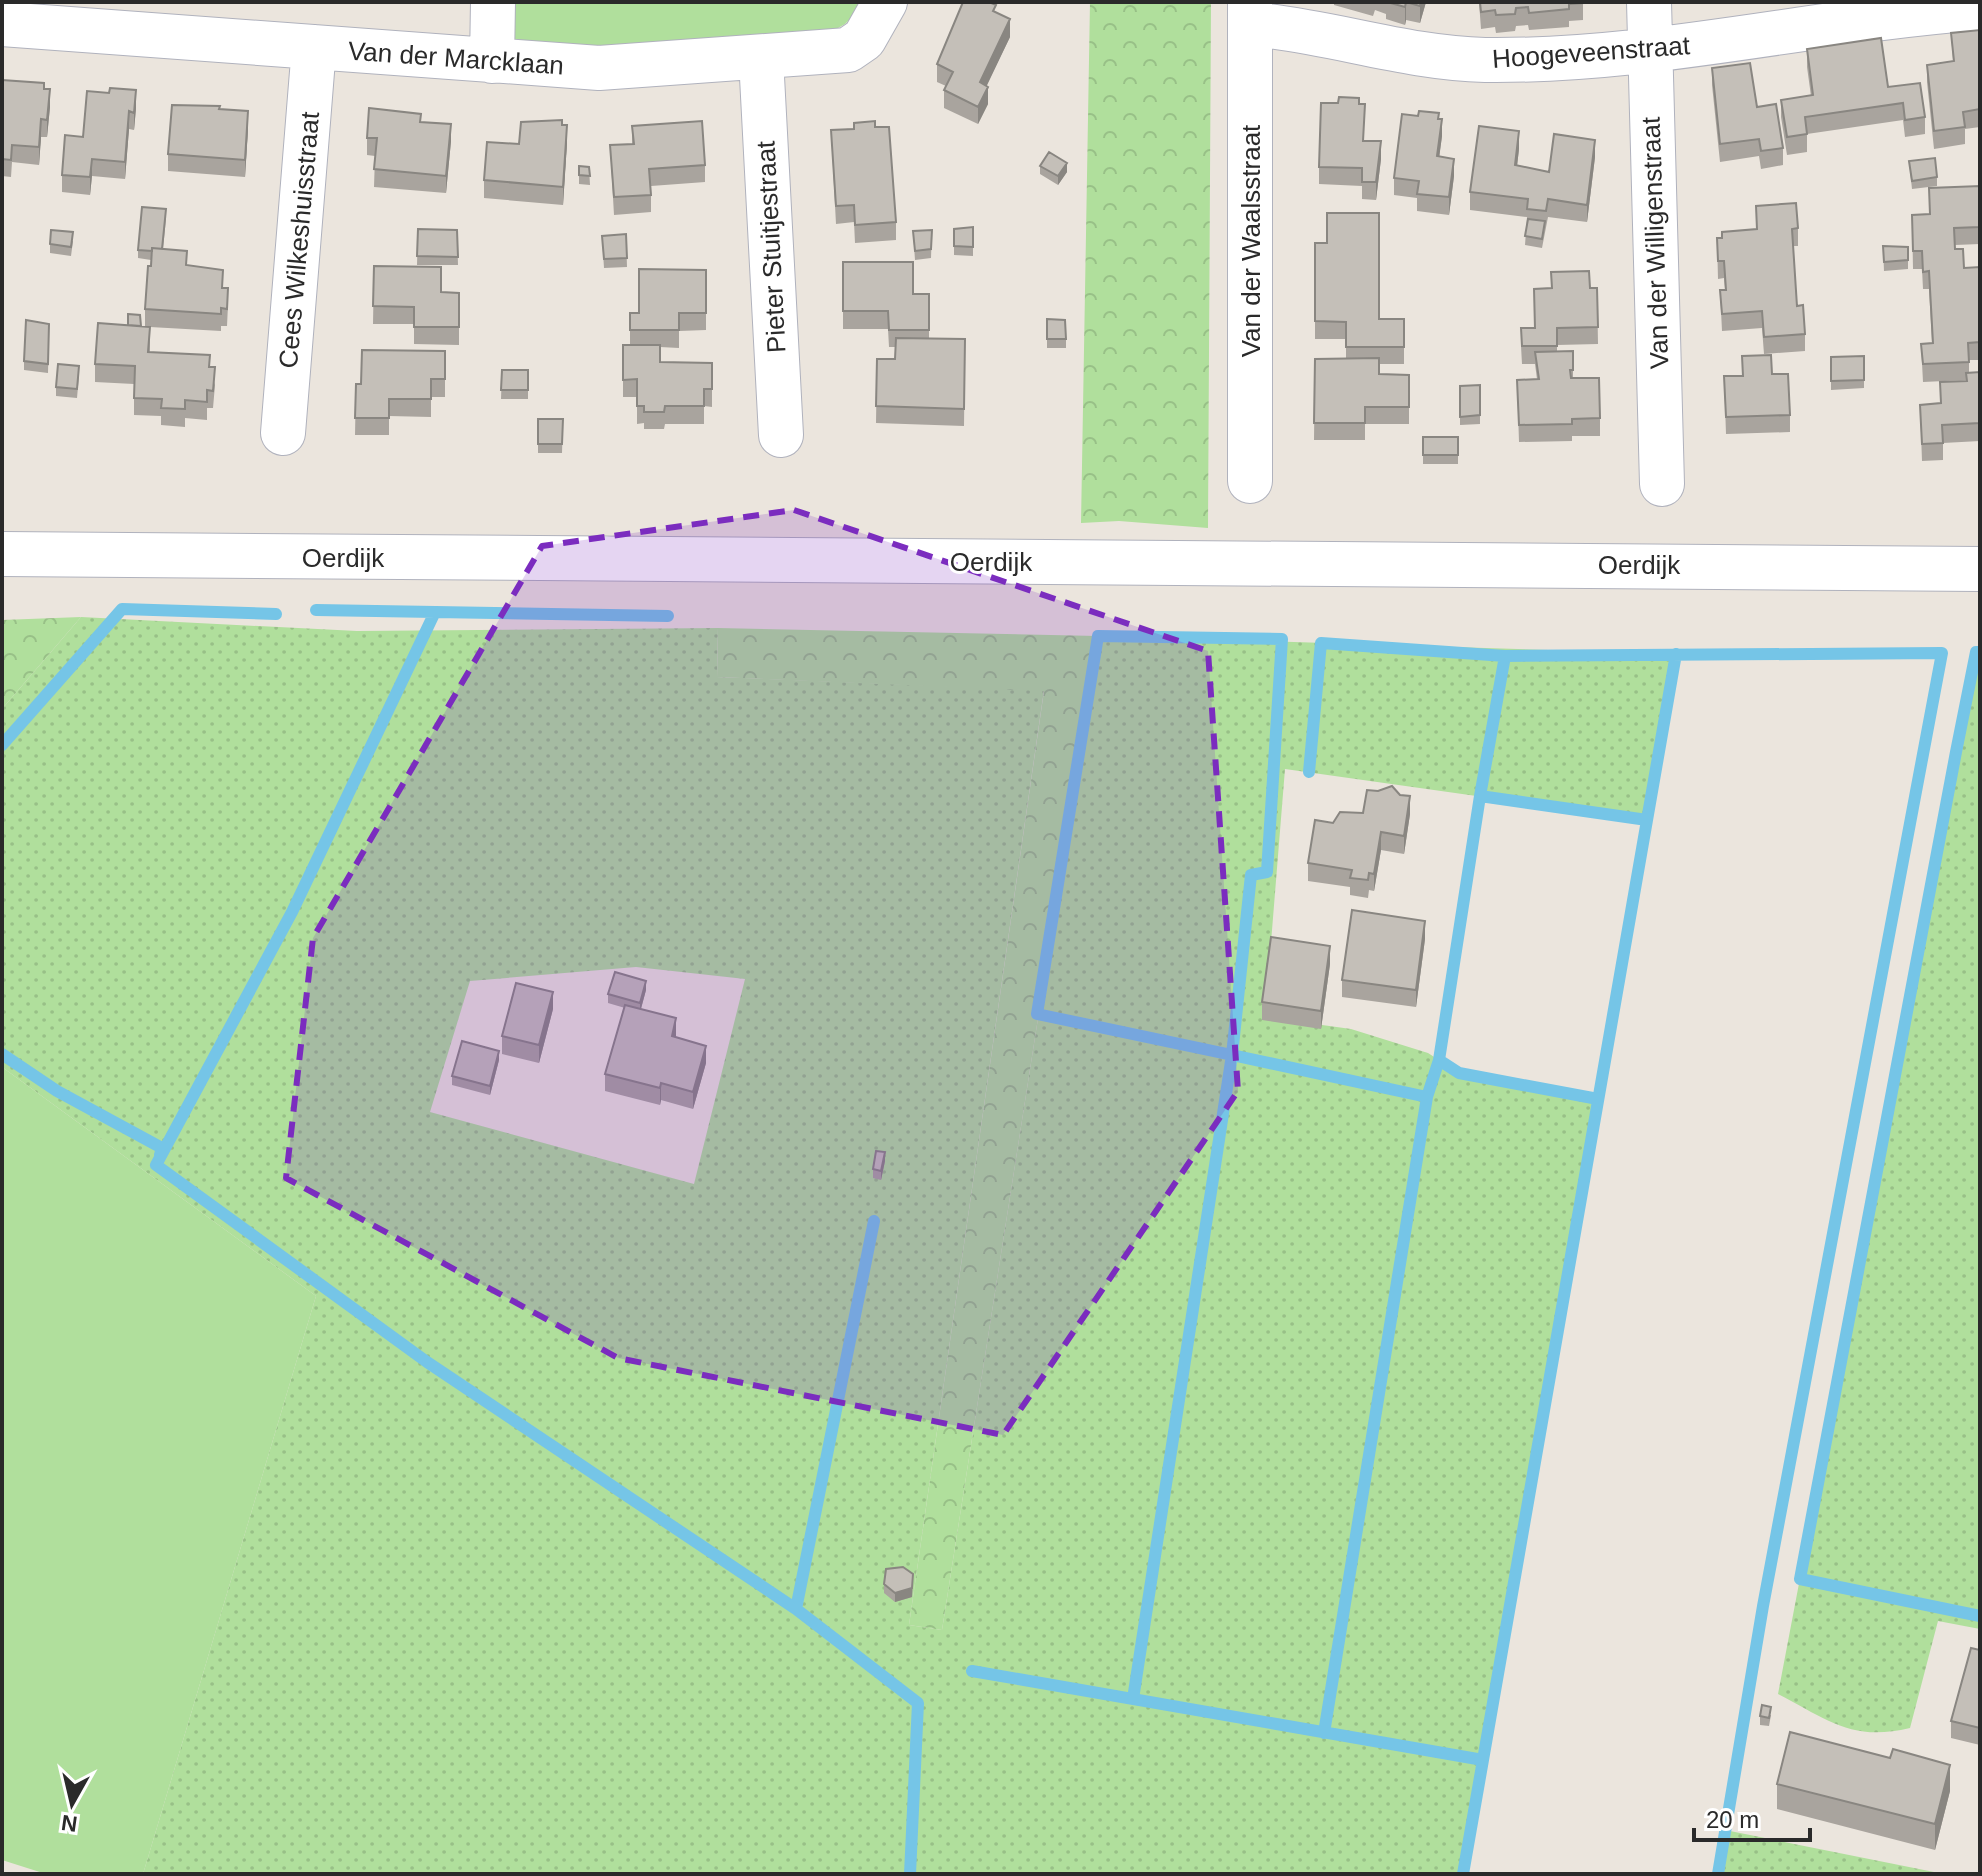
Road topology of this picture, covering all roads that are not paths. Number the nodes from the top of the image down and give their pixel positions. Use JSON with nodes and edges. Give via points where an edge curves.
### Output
{"nodes":[{"id":1,"x":493,"y":2,"type":"edge"},
{"id":2,"x":885,"y":2,"type":"edge"},
{"id":3,"x":1649,"y":2,"type":"edge"},
{"id":4,"x":1980,"y":8,"type":"edge"},
{"id":5,"x":1251,"y":13,"type":"edge"},
{"id":6,"x":2,"y":24,"type":"edge"},
{"id":7,"x":314,"y":47,"type":"junction"},
{"id":8,"x":1650,"y":53,"type":"junction"},
{"id":9,"x":761,"y":58,"type":"junction"},
{"id":10,"x":492,"y":61,"type":"junction"},
{"id":11,"x":283,"y":433,"type":"dead end"},
{"id":12,"x":781,"y":435,"type":"dead end"},
{"id":13,"x":1250,"y":481,"type":"dead end"},
{"id":14,"x":1662,"y":484,"type":"dead end"},
{"id":15,"x":2,"y":554,"type":"edge"},
{"id":16,"x":1980,"y":569,"type":"edge"}],
"edges":[{"from":1,"to":10,"type":"street"},
{"from":2,"to":9,"type":"street","name":"Van der Marcklaan","via":[[864,39],[848,50]]},
{"from":3,"to":8,"type":"street","name":"Van der Willigenstraat"},
{"from":4,"to":8,"type":"street","name":"Hoogeveenstraat","via":[[1900,14]]},
{"from":5,"to":8,"type":"street","name":"Hoogeveenstraat","via":[[1362,45],[1449,59]]},
{"from":5,"to":13,"type":"street","name":"Van der Waalsstraat"},
{"from":6,"to":7,"type":"street","name":"Van der Marcklaan"},
{"from":7,"to":10,"type":"street","name":"Van der Marcklaan"},
{"from":7,"to":11,"type":"street","name":"Cees Wilkeshuisstraat"},
{"from":8,"to":14,"type":"street","name":"Van der Willigenstraat"},
{"from":9,"to":10,"type":"street","name":"Van der Marcklaan","via":[[599,68]]},
{"from":9,"to":12,"type":"street","name":"Pieter Stuitjestraat"},
{"from":15,"to":16,"type":"street","name":"Oerdijk"}]}
